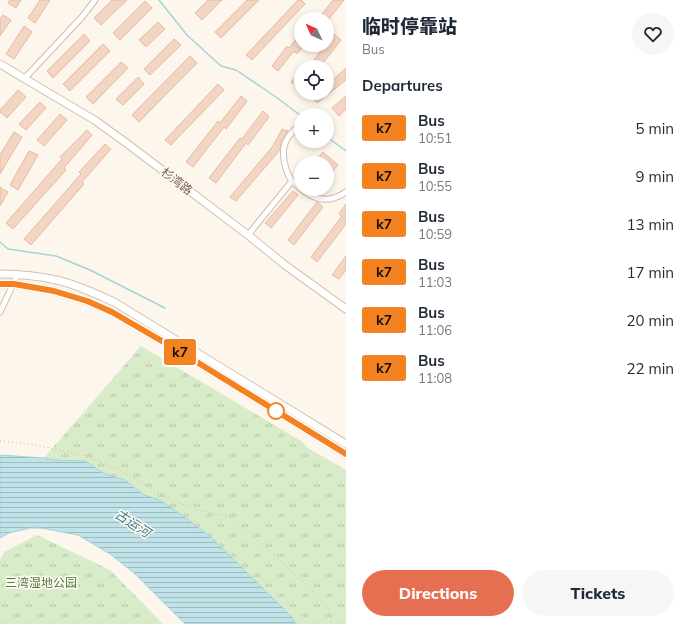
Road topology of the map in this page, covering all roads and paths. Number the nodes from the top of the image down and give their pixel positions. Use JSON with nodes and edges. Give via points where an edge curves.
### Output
{"nodes":[{"id":1,"x":95,"y":0,"type":"edge"},
{"id":2,"x":0,"y":64,"type":"edge"},
{"id":3,"x":24,"y":79,"type":"junction"},
{"id":4,"x":294,"y":131,"type":"edge"},
{"id":5,"x":292,"y":181,"type":"junction"},
{"id":6,"x":346,"y":192,"type":"edge"},
{"id":7,"x":248,"y":235,"type":"junction"},
{"id":8,"x":0,"y":274,"type":"edge"},
{"id":9,"x":18,"y":274,"type":"junction"},
{"id":10,"x":0,"y":284,"type":"edge"},
{"id":11,"x":14,"y":284,"type":"junction"},
{"id":12,"x":346,"y":309,"type":"edge"},
{"id":13,"x":0,"y":312,"type":"edge"},
{"id":14,"x":0,"y":441,"type":"edge"},
{"id":15,"x":345,"y":442,"type":"edge"},
{"id":16,"x":339,"y":450,"type":"junction"},
{"id":17,"x":346,"y":454,"type":"edge"},
{"id":18,"x":332,"y":624,"type":"edge"}],
"edges":[{"from":1,"to":3,"type":"street"},
{"from":2,"to":3,"type":"main road","name":"杉湾路"},
{"from":3,"to":7,"type":"main road","name":"杉湾路","via":[[96,121]]},
{"from":4,"to":5,"type":"street","via":[[284,146],[286,169]]},
{"from":5,"to":6,"type":"street","via":[[312,196],[323,200]]},
{"from":5,"to":7,"type":"street"},
{"from":7,"to":12,"type":"main road","name":"杉湾路"},
{"from":8,"to":9,"type":"main road"},
{"from":9,"to":11,"type":"street"},
{"from":9,"to":15,"type":"main road","via":[[57,280],[114,302]]},
{"from":10,"to":11,"type":"main road"},
{"from":11,"to":13,"type":"street"},
{"from":11,"to":16,"type":"main road","via":[[54,291],[112,312]]},
{"from":14,"to":18,"type":"path","via":[[36,445],[86,456],[121,471],[174,501],[233,518],[328,607]]},
{"from":15,"to":16,"type":"main road"},
{"from":16,"to":17,"type":"main road"}]}
